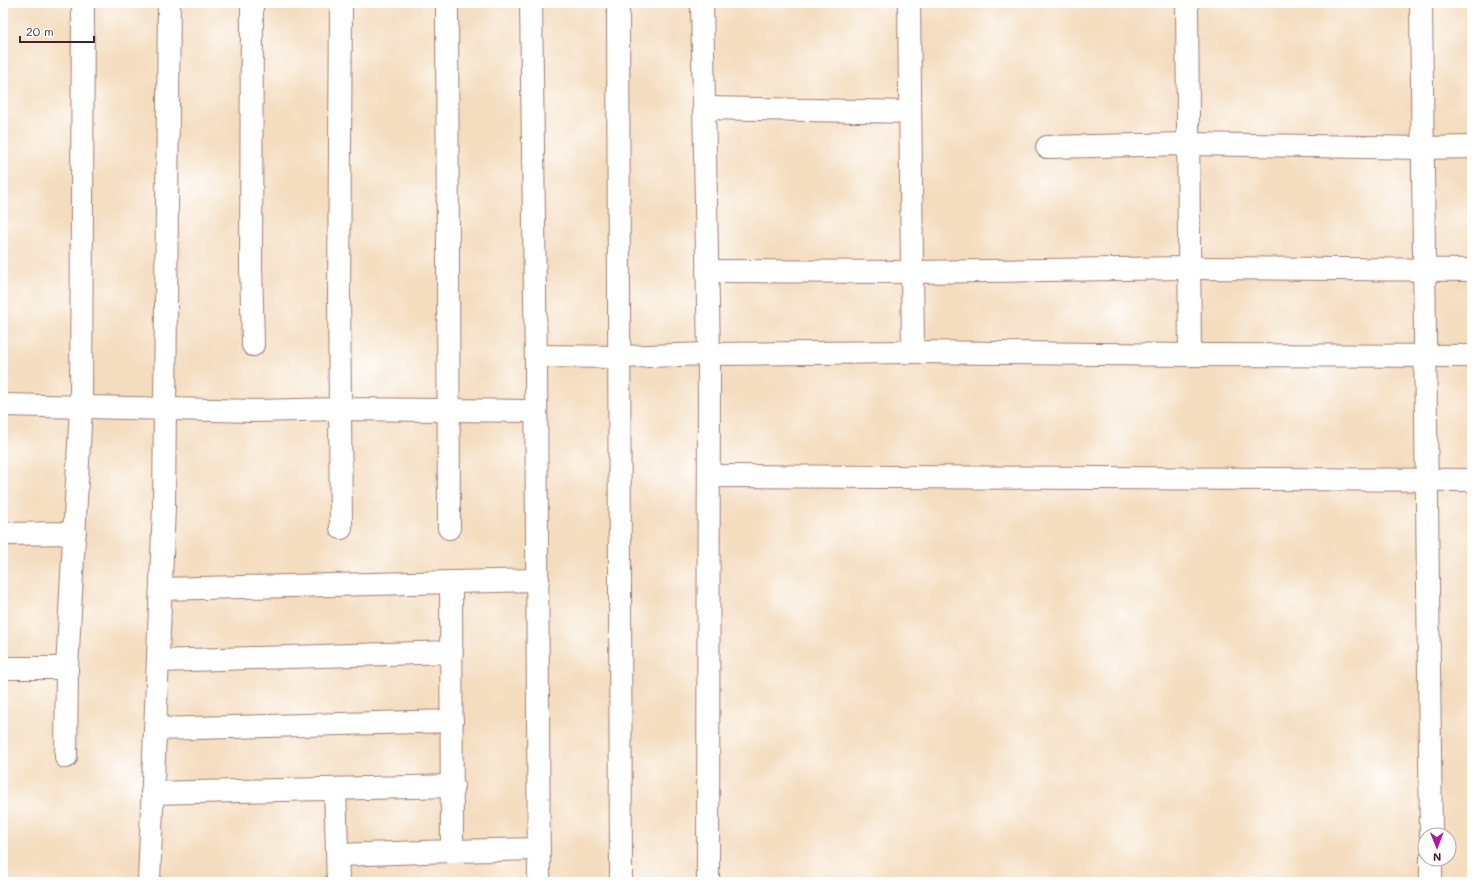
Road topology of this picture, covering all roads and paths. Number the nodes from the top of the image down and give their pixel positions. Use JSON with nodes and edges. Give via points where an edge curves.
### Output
{"nodes":[{"id":1,"x":83,"y":3,"type":"edge"},
{"id":2,"x":169,"y":3,"type":"edge"},
{"id":3,"x":252,"y":3,"type":"edge"},
{"id":4,"x":341,"y":3,"type":"edge"},
{"id":5,"x":447,"y":3,"type":"edge"},
{"id":6,"x":530,"y":3,"type":"edge"},
{"id":7,"x":618,"y":3,"type":"edge"},
{"id":8,"x":702,"y":3,"type":"edge"},
{"id":9,"x":909,"y":3,"type":"edge"},
{"id":10,"x":1187,"y":3,"type":"edge"},
{"id":11,"x":1421,"y":3,"type":"edge"},
{"id":12,"x":704,"y":108,"type":"junction"},
{"id":13,"x":910,"y":112,"type":"junction"},
{"id":14,"x":1188,"y":144,"type":"junction"},
{"id":15,"x":1472,"y":147,"type":"edge"},
{"id":16,"x":1047,"y":148,"type":"dead end"},
{"id":17,"x":1423,"y":148,"type":"junction"},
{"id":18,"x":1189,"y":268,"type":"junction"},
{"id":19,"x":1424,"y":270,"type":"junction"},
{"id":20,"x":1472,"y":270,"type":"edge"},
{"id":21,"x":707,"y":271,"type":"junction"},
{"id":22,"x":912,"y":272,"type":"junction"},
{"id":23,"x":253,"y":345,"type":"dead end"},
{"id":24,"x":913,"y":352,"type":"junction"},
{"id":25,"x":709,"y":354,"type":"junction"},
{"id":26,"x":1190,"y":355,"type":"junction"},
{"id":27,"x":536,"y":356,"type":"junction"},
{"id":28,"x":1425,"y":356,"type":"junction"},
{"id":29,"x":1472,"y":356,"type":"edge"},
{"id":30,"x":619,"y":357,"type":"junction"},
{"id":31,"x":3,"y":405,"type":"edge"},
{"id":32,"x":81,"y":406,"type":"junction"},
{"id":33,"x":165,"y":409,"type":"junction"},
{"id":34,"x":340,"y":409,"type":"junction"},
{"id":35,"x":448,"y":411,"type":"junction"},
{"id":36,"x":536,"y":411,"type":"junction"},
{"id":37,"x":709,"y":476,"type":"junction"},
{"id":38,"x":1427,"y":480,"type":"junction"},
{"id":39,"x":1472,"y":480,"type":"edge"},
{"id":40,"x":341,"y":528,"type":"dead end"},
{"id":41,"x":449,"y":528,"type":"dead end"},
{"id":42,"x":75,"y":533,"type":"junction"},
{"id":43,"x":3,"y":534,"type":"edge"},
{"id":44,"x":538,"y":580,"type":"junction"},
{"id":45,"x":452,"y":582,"type":"junction"},
{"id":46,"x":161,"y":589,"type":"junction"},
{"id":47,"x":452,"y":652,"type":"junction"},
{"id":48,"x":158,"y":661,"type":"junction"},
{"id":49,"x":3,"y":668,"type":"edge"},
{"id":50,"x":67,"y":668,"type":"junction"},
{"id":51,"x":452,"y":721,"type":"junction"},
{"id":52,"x":155,"y":729,"type":"junction"},
{"id":53,"x":66,"y":757,"type":"dead end"},
{"id":54,"x":452,"y":786,"type":"junction"},
{"id":55,"x":335,"y":789,"type":"junction"},
{"id":56,"x":152,"y":793,"type":"junction"},
{"id":57,"x":1431,"y":827,"type":"edge"},
{"id":58,"x":539,"y":849,"type":"junction"},
{"id":59,"x":452,"y":851,"type":"junction"},
{"id":60,"x":338,"y":856,"type":"junction"},
{"id":61,"x":1431,"y":867,"type":"edge"},
{"id":62,"x":149,"y":882,"type":"edge"},
{"id":63,"x":338,"y":882,"type":"edge"},
{"id":64,"x":539,"y":882,"type":"edge"},
{"id":65,"x":621,"y":882,"type":"edge"},
{"id":66,"x":708,"y":882,"type":"edge"},
{"id":67,"x":1431,"y":882,"type":"edge"}],
"edges":[{"from":1,"to":32,"type":"street"},
{"from":2,"to":33,"type":"street"},
{"from":3,"to":23,"type":"street"},
{"from":4,"to":34,"type":"street"},
{"from":5,"to":35,"type":"street"},
{"from":6,"to":27,"type":"street"},
{"from":7,"to":30,"type":"street"},
{"from":8,"to":12,"type":"street"},
{"from":9,"to":13,"type":"street"},
{"from":10,"to":14,"type":"street"},
{"from":11,"to":17,"type":"street"},
{"from":12,"to":13,"type":"street"},
{"from":12,"to":21,"type":"street"},
{"from":13,"to":22,"type":"street"},
{"from":14,"to":16,"type":"street"},
{"from":14,"to":17,"type":"street"},
{"from":14,"to":18,"type":"street"},
{"from":15,"to":17,"type":"street"},
{"from":17,"to":19,"type":"street"},
{"from":18,"to":19,"type":"street"},
{"from":18,"to":22,"type":"street"},
{"from":18,"to":26,"type":"street"},
{"from":19,"to":20,"type":"street"},
{"from":19,"to":28,"type":"street"},
{"from":21,"to":22,"type":"street"},
{"from":21,"to":25,"type":"street"},
{"from":22,"to":24,"type":"street"},
{"from":24,"to":25,"type":"street"},
{"from":24,"to":26,"type":"street"},
{"from":25,"to":30,"type":"street"},
{"from":25,"to":37,"type":"street"},
{"from":26,"to":28,"type":"street"},
{"from":27,"to":30,"type":"street"},
{"from":27,"to":36,"type":"street"},
{"from":28,"to":29,"type":"street"},
{"from":28,"to":38,"type":"street"},
{"from":30,"to":65,"type":"street"},
{"from":31,"to":32,"type":"street"},
{"from":32,"to":33,"type":"street"},
{"from":32,"to":42,"type":"street"},
{"from":33,"to":34,"type":"street"},
{"from":33,"to":46,"type":"street"},
{"from":34,"to":35,"type":"street"},
{"from":34,"to":40,"type":"street"},
{"from":35,"to":36,"type":"street"},
{"from":35,"to":41,"type":"street"},
{"from":36,"to":44,"type":"street"},
{"from":37,"to":38,"type":"street"},
{"from":37,"to":66,"type":"street"},
{"from":38,"to":39,"type":"street"},
{"from":38,"to":57,"type":"street"},
{"from":42,"to":43,"type":"street"},
{"from":42,"to":50,"type":"street"},
{"from":44,"to":45,"type":"street"},
{"from":44,"to":58,"type":"street"},
{"from":45,"to":46,"type":"street"},
{"from":45,"to":47,"type":"street"},
{"from":46,"to":48,"type":"street"},
{"from":47,"to":48,"type":"street"},
{"from":47,"to":51,"type":"street"},
{"from":48,"to":52,"type":"street"},
{"from":49,"to":50,"type":"street"},
{"from":50,"to":53,"type":"street"},
{"from":51,"to":52,"type":"street"},
{"from":51,"to":54,"type":"street"},
{"from":52,"to":56,"type":"street"},
{"from":54,"to":55,"type":"street"},
{"from":54,"to":59,"type":"street"},
{"from":55,"to":56,"type":"street"},
{"from":55,"to":60,"type":"street"},
{"from":56,"to":62,"type":"street"},
{"from":58,"to":59,"type":"street"},
{"from":58,"to":64,"type":"street"},
{"from":59,"to":60,"type":"street"},
{"from":60,"to":63,"type":"street"},
{"from":61,"to":67,"type":"street"}]}
